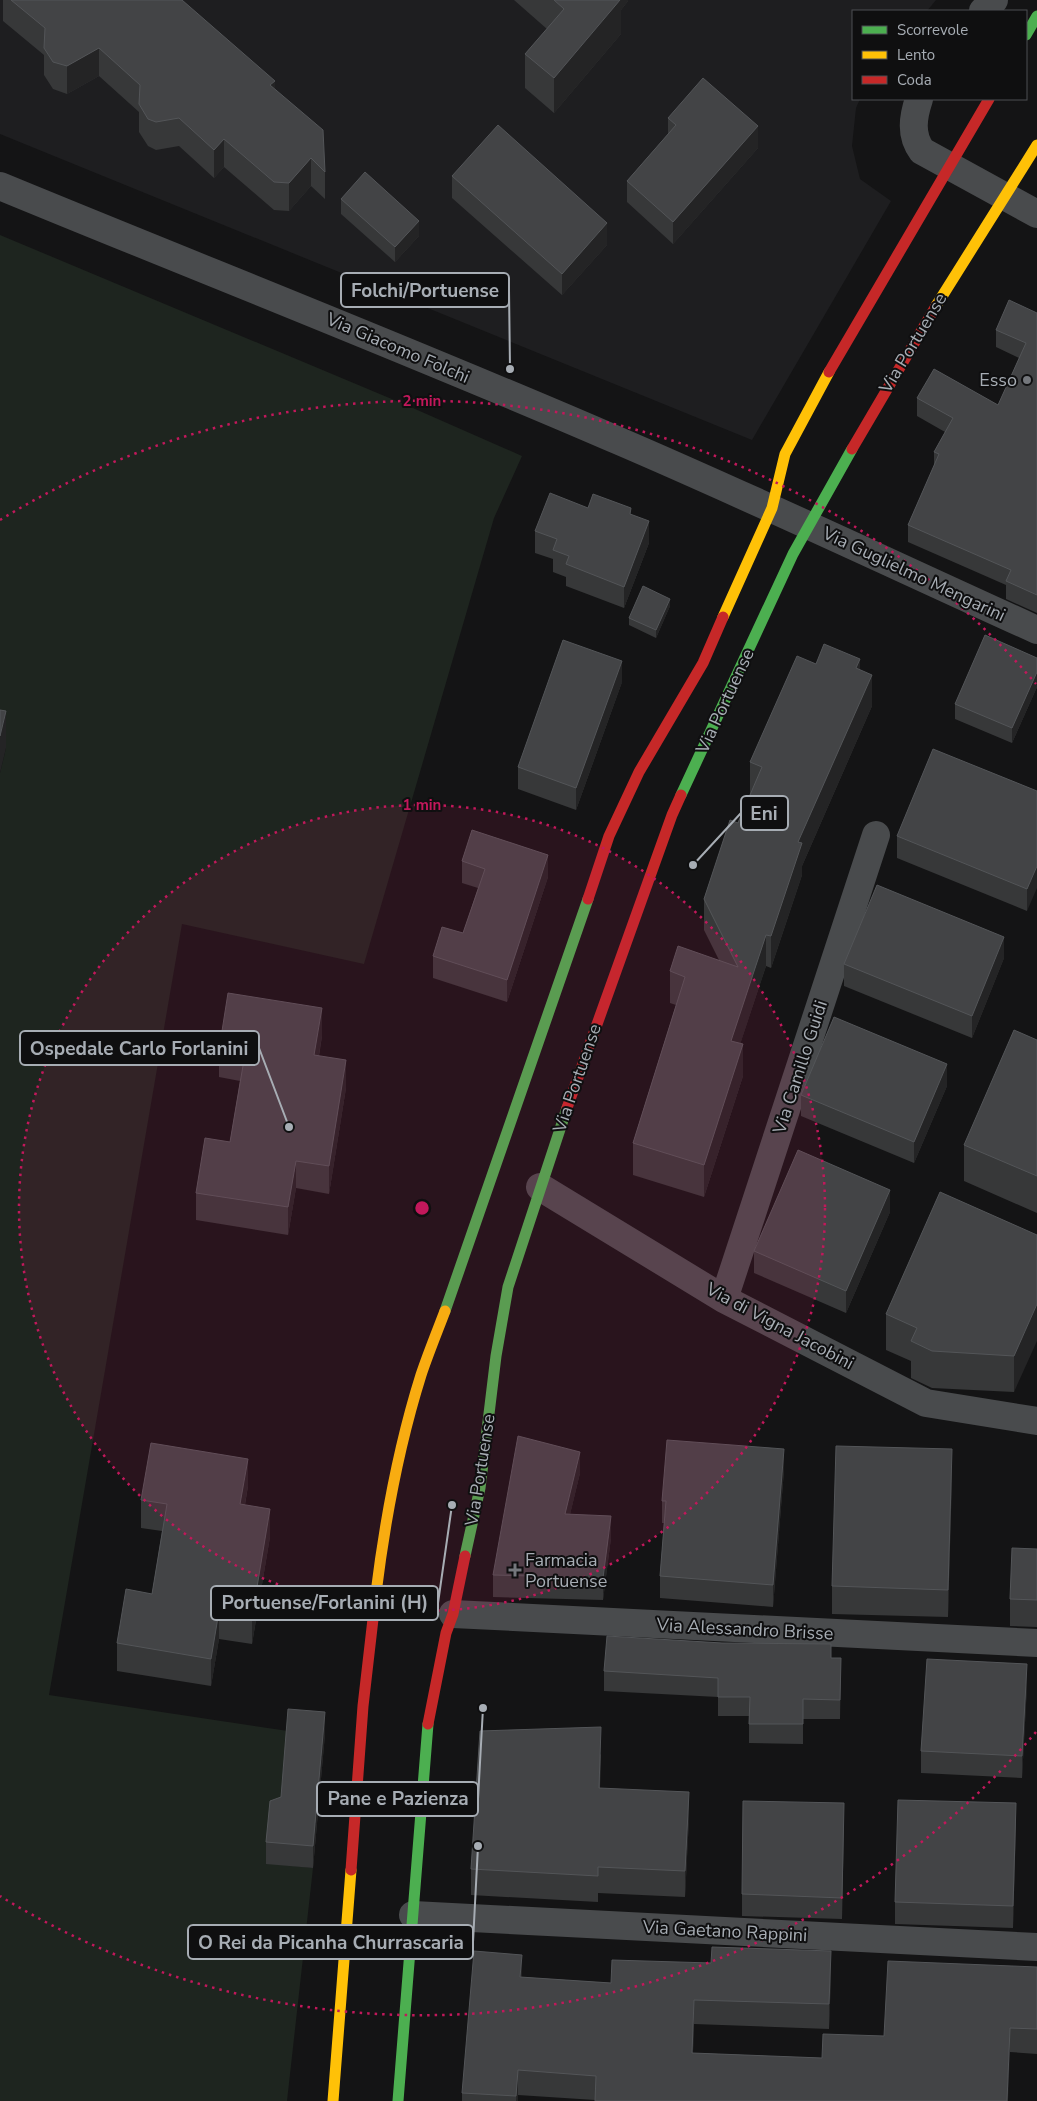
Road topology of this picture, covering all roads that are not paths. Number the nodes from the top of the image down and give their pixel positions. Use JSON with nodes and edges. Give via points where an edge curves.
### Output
{"nodes":[{"id":1,"x":994,"y":0,"type":"edge"},
{"id":2,"x":984,"y":10,"type":"edge"},
{"id":3,"x":1037,"y":16,"type":"edge"},
{"id":4,"x":1027,"y":33,"type":"edge"},
{"id":5,"x":920,"y":100,"type":"edge"},
{"id":6,"x":988,"y":100,"type":"edge"},
{"id":7,"x":1037,"y":146,"type":"edge"},
{"id":8,"x":950,"y":168,"type":"junction"},
{"id":9,"x":0,"y":186,"type":"edge"},
{"id":10,"x":1004,"y":197,"type":"junction"},
{"id":11,"x":1037,"y":214,"type":"edge"},
{"id":12,"x":790,"y":517,"type":"junction"},
{"id":13,"x":1037,"y":630,"type":"edge"},
{"id":14,"x":876,"y":835,"type":"dead end"},
{"id":15,"x":540,"y":1187,"type":"junction"},
{"id":16,"x":724,"y":1298,"type":"junction"},
{"id":17,"x":1034,"y":1414,"type":"edge"},
{"id":18,"x":452,"y":1614,"type":"junction"},
{"id":19,"x":1037,"y":1643,"type":"edge"},
{"id":20,"x":413,"y":1915,"type":"junction"},
{"id":21,"x":1037,"y":1947,"type":"edge"},
{"id":22,"x":333,"y":2101,"type":"edge"},
{"id":23,"x":398,"y":2101,"type":"edge"}],
"edges":[{"from":1,"to":2,"type":"street"},
{"from":3,"to":4,"type":"main road"},
{"from":5,"to":8,"type":"street","via":[[913,127],[916,142],[922,151]]},
{"from":6,"to":8,"type":"main road","name":"Via Portuense"},
{"from":7,"to":10,"type":"main road","name":"Via Portuense"},
{"from":8,"to":10,"type":"street"},
{"from":8,"to":12,"type":"main road","name":"Via Portuense","via":[[811,403],[785,454]]},
{"from":9,"to":12,"type":"street","name":"Via Giacomo Folchi","via":[[583,426]]},
{"from":10,"to":11,"type":"street"},
{"from":10,"to":12,"type":"main road","name":"Via Portuense"},
{"from":12,"to":13,"type":"street","name":"Via Guglielmo Mengarini"},
{"from":12,"to":15,"type":"main road","name":"Via Portuense","via":[[672,815]]},
{"from":12,"to":22,"type":"main road","name":"Via Portuense","via":[[639,772],[609,836],[420,1376],[380,1554],[362,1716]]},
{"from":14,"to":16,"type":"street","name":"Via Camillo Guidi"},
{"from":15,"to":16,"type":"street","name":"Via di Vigna Jacobini"},
{"from":15,"to":18,"type":"main road","name":"Via Portuense","via":[[508,1287],[480,1488]]},
{"from":16,"to":17,"type":"street","name":"Via di Vigna Jacobini","via":[[926,1403]]},
{"from":18,"to":19,"type":"street","name":"Via Alessandro Brisse"},
{"from":18,"to":20,"type":"main road","name":"Via Portuense","via":[[429,1716]]},
{"from":20,"to":21,"type":"street","name":"Via Gaetano Rappini"},
{"from":20,"to":23,"type":"main road","name":"Via Portuense"}]}
